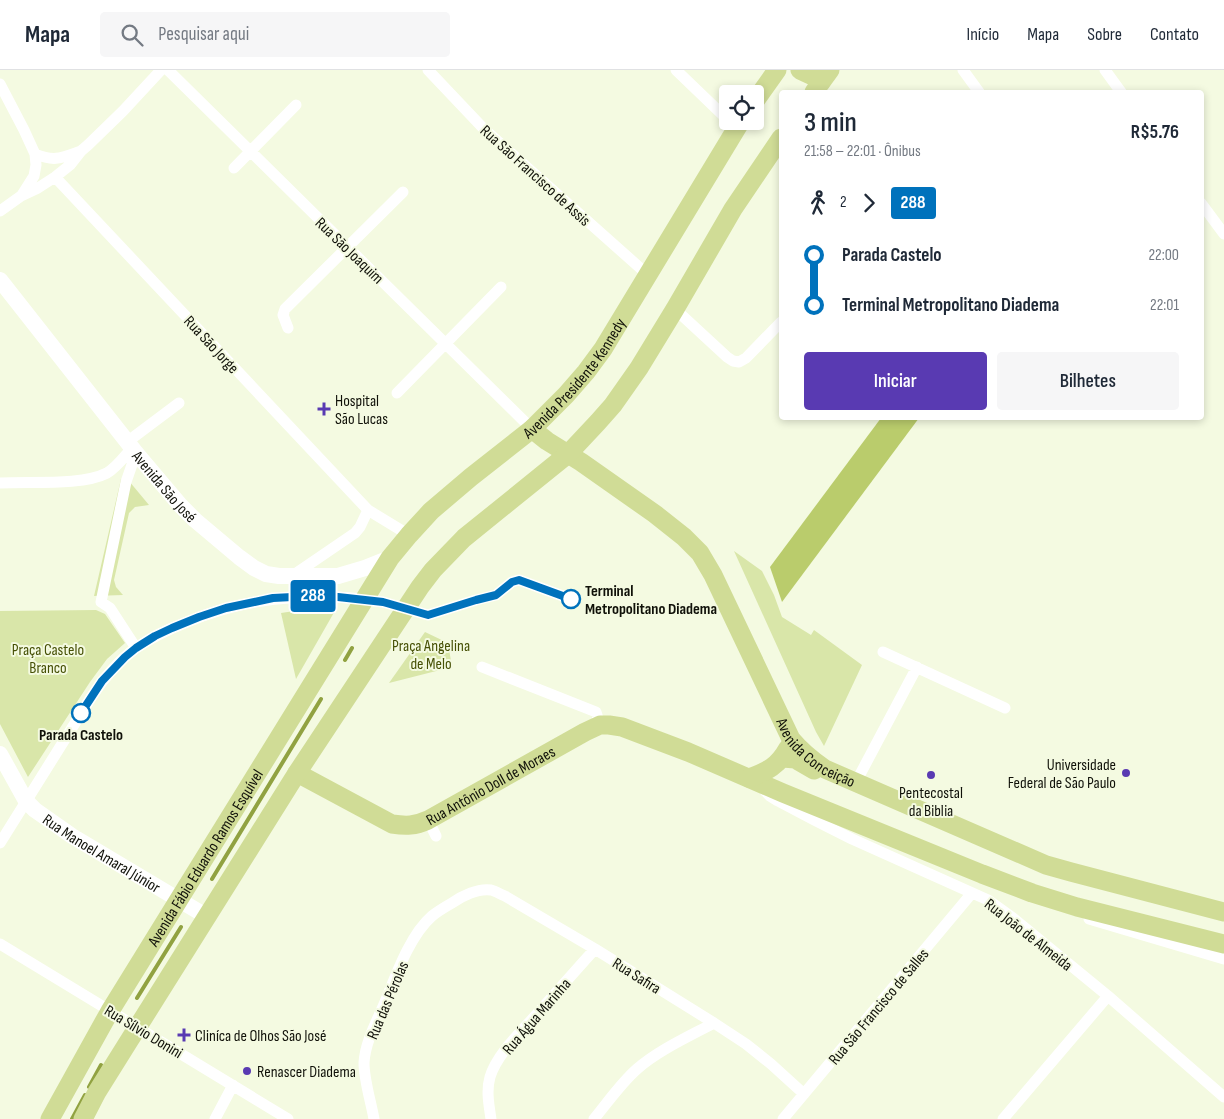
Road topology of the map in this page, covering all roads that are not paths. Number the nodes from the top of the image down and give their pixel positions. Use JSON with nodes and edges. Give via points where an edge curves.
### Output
{"nodes":[{"id":1,"x":161,"y":70,"type":"edge"},
{"id":2,"x":168,"y":70,"type":"edge"},
{"id":3,"x":428,"y":70,"type":"edge"},
{"id":4,"x":676,"y":70,"type":"edge"},
{"id":5,"x":779,"y":70,"type":"edge"},
{"id":6,"x":800,"y":70,"type":"edge"},
{"id":7,"x":963,"y":70,"type":"edge"},
{"id":8,"x":1106,"y":70,"type":"edge"},
{"id":9,"x":0,"y":84,"type":"edge"},
{"id":10,"x":823,"y":84,"type":"edge"},
{"id":11,"x":764,"y":89,"type":"edge"},
{"id":12,"x":978,"y":90,"type":"edge"},
{"id":13,"x":1120,"y":90,"type":"edge"},
{"id":14,"x":296,"y":105,"type":"dead end"},
{"id":15,"x":719,"y":110,"type":"edge"},
{"id":16,"x":729,"y":130,"type":"edge"},
{"id":17,"x":779,"y":141,"type":"edge"},
{"id":18,"x":81,"y":151,"type":"junction"},
{"id":19,"x":250,"y":151,"type":"junction"},
{"id":20,"x":35,"y":154,"type":"junction"},
{"id":21,"x":234,"y":168,"type":"dead end"},
{"id":22,"x":55,"y":177,"type":"junction"},
{"id":23,"x":403,"y":192,"type":"dead end"},
{"id":24,"x":21,"y":196,"type":"junction"},
{"id":25,"x":1204,"y":207,"type":"edge"},
{"id":26,"x":0,"y":211,"type":"edge"},
{"id":27,"x":1224,"y":234,"type":"edge"},
{"id":28,"x":348,"y":248,"type":"junction"},
{"id":29,"x":648,"y":275,"type":"junction"},
{"id":30,"x":0,"y":280,"type":"edge"},
{"id":31,"x":501,"y":287,"type":"dead end"},
{"id":32,"x":675,"y":309,"type":"junction"},
{"id":33,"x":779,"y":324,"type":"edge"},
{"id":34,"x":288,"y":328,"type":"dead end"},
{"id":35,"x":445,"y":343,"type":"junction"},
{"id":36,"x":397,"y":393,"type":"dead end"},
{"id":37,"x":179,"y":403,"type":"dead end"},
{"id":38,"x":532,"y":429,"type":"junction"},
{"id":39,"x":132,"y":448,"type":"junction"},
{"id":40,"x":568,"y":454,"type":"junction"},
{"id":41,"x":0,"y":483,"type":"edge"},
{"id":42,"x":368,"y":510,"type":"junction"},
{"id":43,"x":409,"y":535,"type":"junction"},
{"id":44,"x":390,"y":558,"type":"junction"},
{"id":45,"x":291,"y":577,"type":"junction"},
{"id":46,"x":364,"y":599,"type":"junction"},
{"id":47,"x":136,"y":648,"type":"junction"},
{"id":48,"x":883,"y":652,"type":"dead end"},
{"id":49,"x":482,"y":667,"type":"dead end"},
{"id":50,"x":917,"y":668,"type":"junction"},
{"id":51,"x":1005,"y":708,"type":"dead end"},
{"id":52,"x":600,"y":725,"type":"junction"},
{"id":53,"x":791,"y":739,"type":"junction"},
{"id":54,"x":0,"y":754,"type":"edge"},
{"id":55,"x":783,"y":758,"type":"junction"},
{"id":56,"x":297,"y":773,"type":"junction"},
{"id":57,"x":753,"y":780,"type":"junction"},
{"id":58,"x":856,"y":782,"type":"junction"},
{"id":59,"x":26,"y":801,"type":"junction"},
{"id":60,"x":0,"y":843,"type":"edge"},
{"id":61,"x":982,"y":874,"type":"junction"},
{"id":62,"x":972,"y":892,"type":"junction"},
{"id":63,"x":179,"y":900,"type":"junction"},
{"id":64,"x":456,"y":900,"type":"joint"},
{"id":65,"x":1224,"y":912,"type":"edge"},
{"id":66,"x":206,"y":916,"type":"junction"},
{"id":67,"x":0,"y":944,"type":"edge"},
{"id":68,"x":1224,"y":944,"type":"edge"},
{"id":69,"x":595,"y":950,"type":"junction"},
{"id":70,"x":1224,"y":959,"type":"edge"},
{"id":71,"x":1108,"y":996,"type":"junction"},
{"id":72,"x":110,"y":1011,"type":"junction"},
{"id":73,"x":714,"y":1023,"type":"junction"},
{"id":74,"x":137,"y":1028,"type":"junction"},
{"id":75,"x":233,"y":1085,"type":"junction"},
{"id":76,"x":804,"y":1094,"type":"junction"},
{"id":77,"x":1224,"y":1097,"type":"edge"},
{"id":78,"x":50,"y":1119,"type":"edge"},
{"id":79,"x":83,"y":1119,"type":"edge"},
{"id":80,"x":215,"y":1119,"type":"edge"},
{"id":81,"x":288,"y":1119,"type":"edge"},
{"id":82,"x":374,"y":1119,"type":"edge"},
{"id":83,"x":492,"y":1119,"type":"edge"},
{"id":84,"x":594,"y":1119,"type":"edge"},
{"id":85,"x":782,"y":1119,"type":"edge"},
{"id":86,"x":1003,"y":1119,"type":"edge"}],
"edges":[{"from":1,"to":18,"type":"street"},
{"from":2,"to":19,"type":"street","name":"Rua São Joaquim"},
{"from":3,"to":29,"type":"street","name":"Rua São Francisco de Assis","via":[[483,128]]},
{"from":4,"to":15,"type":"street"},
{"from":5,"to":11,"type":"main road"},
{"from":6,"to":10,"type":"main road"},
{"from":7,"to":12,"type":"street"},
{"from":8,"to":13,"type":"street"},
{"from":9,"to":20,"type":"street"},
{"from":14,"to":19,"type":"street"},
{"from":16,"to":29,"type":"main road","name":"Avenida Presidente Kennedy"},
{"from":17,"to":32,"type":"main road","via":[[733,209]]},
{"from":18,"to":20,"type":"street","via":[[54,159]]},
{"from":18,"to":22,"type":"street"},
{"from":19,"to":21,"type":"street"},
{"from":19,"to":28,"type":"street","name":"Rua São Joaquim"},
{"from":20,"to":24,"type":"street","via":[[34,176]]},
{"from":22,"to":24,"type":"street"},
{"from":22,"to":42,"type":"street","name":"Rua São Jorge"},
{"from":23,"to":28,"type":"street"},
{"from":24,"to":26,"type":"street"},
{"from":25,"to":27,"type":"street"},
{"from":28,"to":34,"type":"street","via":[[285,308],[282,315]]},
{"from":28,"to":35,"type":"street","name":"Rua São Joaquim"},
{"from":29,"to":38,"type":"main road","name":"Avenida Presidente Kennedy","via":[[586,372]]},
{"from":30,"to":39,"type":"main road","name":"Avenida São José"},
{"from":31,"to":35,"type":"street"},
{"from":32,"to":33,"type":"street","via":[[733,361],[739,362]]},
{"from":32,"to":40,"type":"main road","via":[[626,387]]},
{"from":35,"to":36,"type":"street"},
{"from":35,"to":38,"type":"street","name":"Rua São Joaquim"},
{"from":37,"to":39,"type":"street"},
{"from":38,"to":40,"type":"main road","name":"Avenida Conceição"},
{"from":38,"to":43,"type":"main road","name":"Avenida Presidente Kennedy","via":[[431,511]]},
{"from":39,"to":41,"type":"street","via":[[107,473],[87,479]]},
{"from":39,"to":45,"type":"main road","name":"Avenida São José","via":[[180,505],[239,557],[266,574]]},
{"from":39,"to":47,"type":"street","via":[[101,602],[110,608]]},
{"from":40,"to":53,"type":"main road","name":"Avenida Conceição","via":[[654,514],[700,553]]},
{"from":40,"to":56,"type":"main road","name":"Avenida Fábio Eduardo Ramos Esquível","via":[[464,538],[433,570]]},
{"from":42,"to":43,"type":"street","name":"Rua São Jorge"},
{"from":42,"to":45,"type":"street","via":[[355,533]]},
{"from":43,"to":44,"type":"main road","name":"Avenida Presidente Kennedy"},
{"from":44,"to":45,"type":"main road","name":"Avenida São José","via":[[338,576]]},
{"from":44,"to":46,"type":"main road","name":"Avenida Presidente Kennedy"},
{"from":46,"to":47,"type":"street","via":[[312,596],[248,603],[199,617]]},
{"from":46,"to":63,"type":"main road","name":"Avenida Fábio Eduardo Ramos Esquível"},
{"from":47,"to":59,"type":"street","via":[[102,681]]},
{"from":48,"to":50,"type":"street"},
{"from":49,"to":52,"type":"street","via":[[596,712]]},
{"from":50,"to":51,"type":"street"},
{"from":50,"to":58,"type":"street"},
{"from":52,"to":56,"type":"main road","name":"Rua Antônio Doll de Moraes","via":[[432,828],[418,824],[392,824]]},
{"from":52,"to":57,"type":"main road","via":[[622,727]]},
{"from":53,"to":55,"type":"main road"},
{"from":53,"to":58,"type":"main road","name":"Avenida Conceição","via":[[825,769]]},
{"from":54,"to":59,"type":"main road"},
{"from":55,"to":57,"type":"main road"},
{"from":55,"to":58,"type":"main road","via":[[795,759],[833,782]]},
{"from":56,"to":66,"type":"main road","name":"Avenida Fábio Eduardo Ramos Esquível"},
{"from":57,"to":61,"type":"main road"},
{"from":57,"to":62,"type":"street","name":"Rua João de Almeida","via":[[770,796],[814,820]]},
{"from":58,"to":65,"type":"main road","name":"Avenida Conceição","via":[[1046,864]]},
{"from":59,"to":60,"type":"street"},
{"from":59,"to":63,"type":"main road","name":"Rua Manoel Amaral Júnior","via":[[72,836]]},
{"from":61,"to":68,"type":"main road","via":[[1077,907]]},
{"from":61,"to":70,"type":"street","via":[[1045,906]]},
{"from":62,"to":71,"type":"street","name":"Rua João de Almeida","via":[[1013,918]]},
{"from":62,"to":76,"type":"street","name":"Rua São Francisco de Salles"},
{"from":63,"to":66,"type":"main road","name":"Rua Manoel Amaral Júnior"},
{"from":63,"to":72,"type":"main road","name":"Avenida Fábio Eduardo Ramos Esquível"},
{"from":64,"to":69,"type":"street","name":"Rua Safira","via":[[491,890]]},
{"from":64,"to":82,"type":"street","name":"Rua das Pérolas","via":[[433,915],[414,938],[370,1037],[364,1063]]},
{"from":66,"to":74,"type":"main road","name":"Avenida Fábio Eduardo Ramos Esquível"},
{"from":67,"to":72,"type":"street","name":"Rua Sílvio Donini"},
{"from":69,"to":73,"type":"street","name":"Rua Safira"},
{"from":69,"to":83,"type":"street","name":"Rua Água Marinha","via":[[499,1060],[490,1076],[488,1088]]},
{"from":71,"to":77,"type":"street","name":"Rua João de Almeida"},
{"from":71,"to":86,"type":"street"},
{"from":72,"to":74,"type":"street","name":"Rua Sílvio Donini"},
{"from":72,"to":78,"type":"main road","name":"Avenida Fábio Eduardo Ramos Esquível"},
{"from":73,"to":76,"type":"street","name":"Rua Safira","via":[[746,1044]]},
{"from":73,"to":84,"type":"street","via":[[638,1069]]},
{"from":74,"to":75,"type":"street","name":"Rua Sílvio Donini"},
{"from":74,"to":79,"type":"main road","name":"Avenida Fábio Eduardo Ramos Esquível"},
{"from":75,"to":80,"type":"street"},
{"from":75,"to":81,"type":"street","name":"Rua Sílvio Donini"},
{"from":76,"to":85,"type":"street","name":"Rua São Francisco de Salles"}]}
